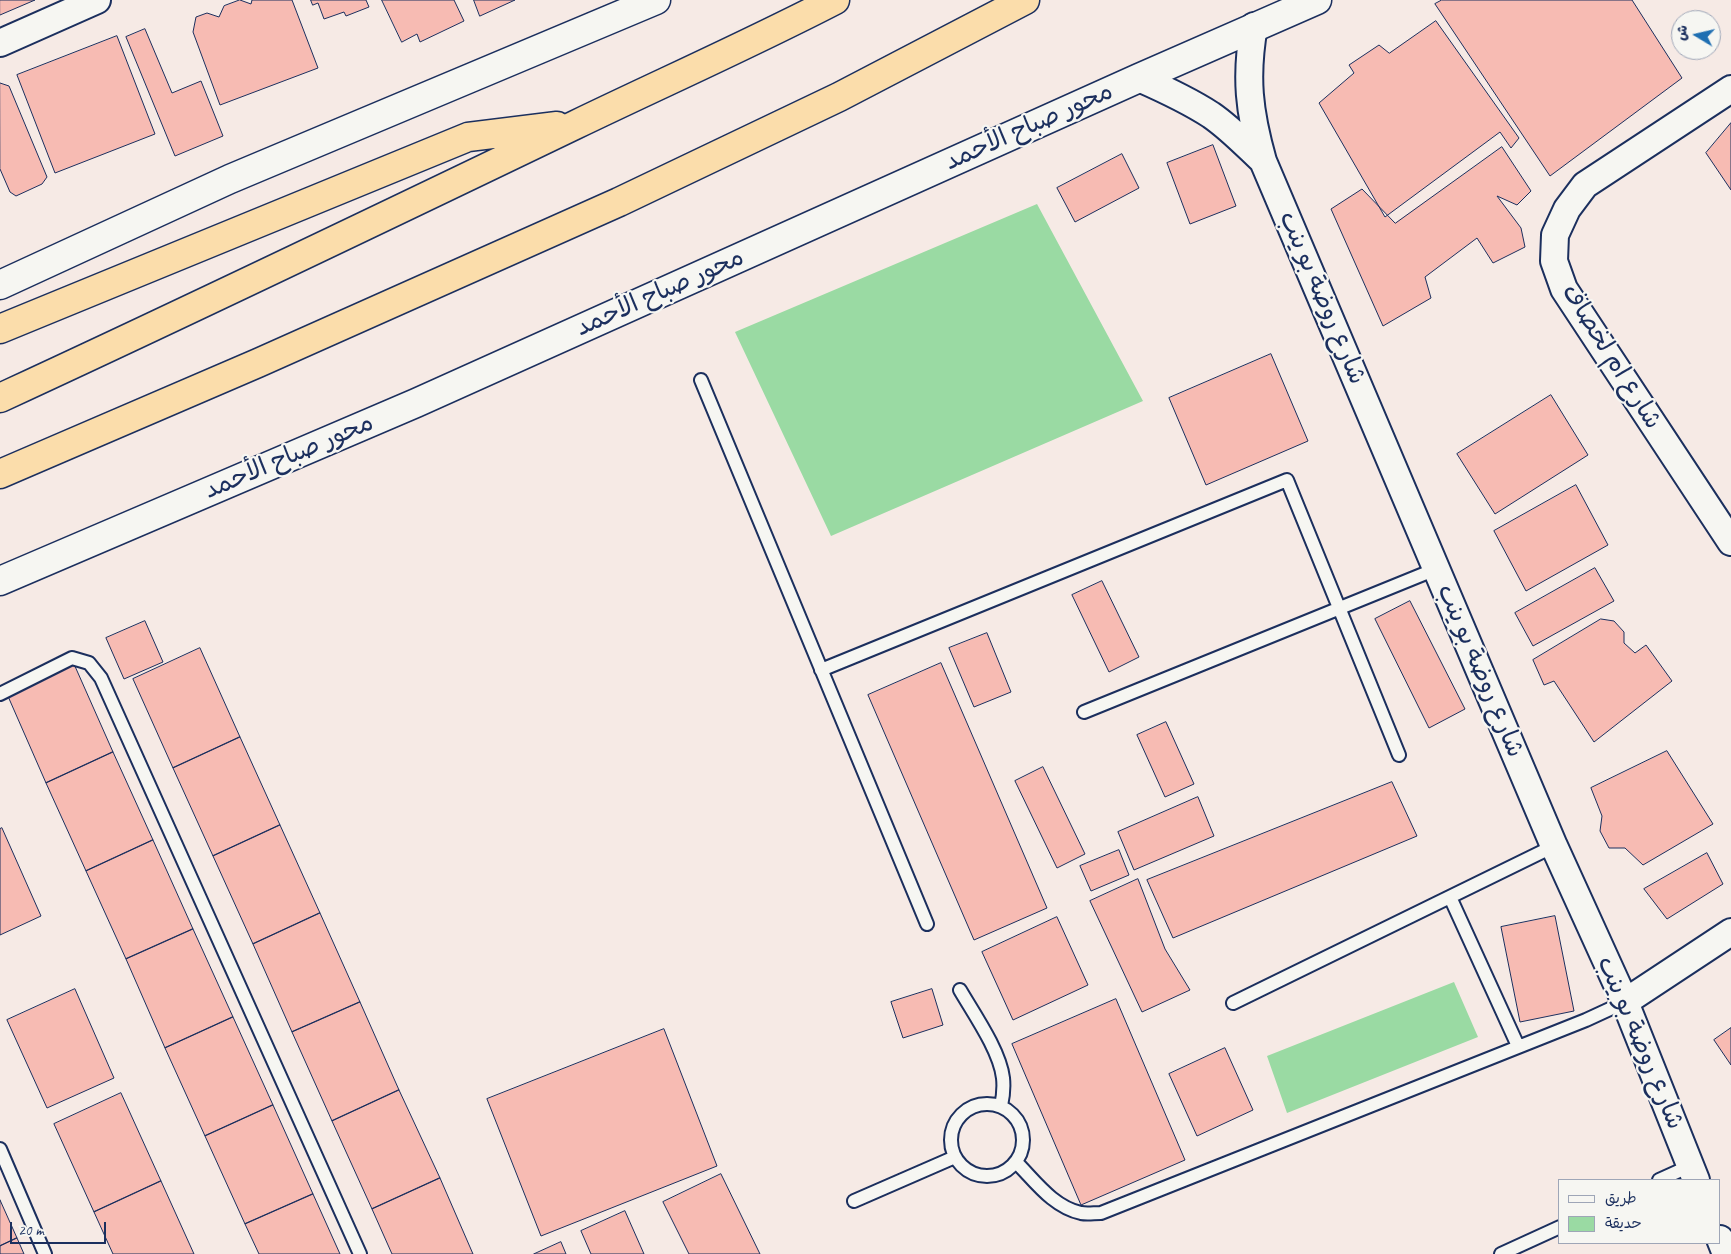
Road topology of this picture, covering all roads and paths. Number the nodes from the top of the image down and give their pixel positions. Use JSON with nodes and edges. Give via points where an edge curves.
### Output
{"nodes":[{"id":1,"x":98,"y":0,"type":"edge"},
{"id":2,"x":656,"y":0,"type":"edge"},
{"id":3,"x":835,"y":0,"type":"edge"},
{"id":4,"x":1025,"y":0,"type":"edge"},
{"id":5,"x":1317,"y":0,"type":"edge"},
{"id":6,"x":1254,"y":26,"type":"junction"},
{"id":7,"x":0,"y":43,"type":"edge"},
{"id":8,"x":1139,"y":78,"type":"junction"},
{"id":9,"x":1731,"y":89,"type":"edge"},
{"id":10,"x":578,"y":124,"type":"junction"},
{"id":11,"x":1264,"y":161,"type":"junction"},
{"id":12,"x":0,"y":286,"type":"edge"},
{"id":13,"x":0,"y":329,"type":"edge"},
{"id":14,"x":701,"y":380,"type":"dead end"},
{"id":15,"x":0,"y":398,"type":"edge"},
{"id":16,"x":0,"y":474,"type":"edge"},
{"id":17,"x":1731,"y":542,"type":"edge"},
{"id":18,"x":1436,"y":568,"type":"junction"},
{"id":19,"x":0,"y":581,"type":"edge"},
{"id":20,"x":1340,"y":608,"type":"junction"},
{"id":21,"x":822,"y":670,"type":"junction"},
{"id":22,"x":0,"y":694,"type":"edge"},
{"id":23,"x":1084,"y":712,"type":"dead end"},
{"id":24,"x":1399,"y":755,"type":"dead end"},
{"id":25,"x":1554,"y":846,"type":"junction"},
{"id":26,"x":1450,"y":897,"type":"junction"},
{"id":27,"x":927,"y":924,"type":"dead end"},
{"id":28,"x":1731,"y":932,"type":"edge"},
{"id":29,"x":960,"y":990,"type":"dead end"},
{"id":30,"x":1625,"y":1002,"type":"junction"},
{"id":31,"x":1233,"y":1003,"type":"dead end"},
{"id":32,"x":1518,"y":1046,"type":"junction"},
{"id":33,"x":1001,"y":1106,"type":"junction"},
{"id":34,"x":0,"y":1149,"type":"edge"},
{"id":35,"x":955,"y":1157,"type":"junction"},
{"id":36,"x":1016,"y":1162,"type":"junction"},
{"id":37,"x":1693,"y":1173,"type":"edge"},
{"id":38,"x":1664,"y":1179,"type":"edge"},
{"id":39,"x":854,"y":1201,"type":"dead end"},
{"id":40,"x":1558,"y":1228,"type":"edge"},
{"id":41,"x":1721,"y":1242,"type":"edge"},
{"id":42,"x":45,"y":1254,"type":"edge"},
{"id":43,"x":360,"y":1254,"type":"edge"},
{"id":44,"x":1501,"y":1254,"type":"edge"},
{"id":45,"x":1726,"y":1254,"type":"edge"}],
"edges":[{"from":1,"to":7,"type":"street"},
{"from":2,"to":12,"type":"street","via":[[230,179]]},
{"from":3,"to":10,"type":"highway"},
{"from":4,"to":16,"type":"highway","via":[[839,97],[619,202]]},
{"from":5,"to":6,"type":"street","name":"محور صباح الأحمد"},
{"from":6,"to":8,"type":"street","name":"محور صباح الأحمد"},
{"from":6,"to":11,"type":"street","name":"شارع روضة بو ينب","via":[[1248,74],[1249,98],[1254,130]]},
{"from":8,"to":11,"type":"street","name":"شارع روضة بو ينب","via":[[1212,116]]},
{"from":8,"to":19,"type":"street","name":"محور صباح الأحمد","via":[[416,402]]},
{"from":9,"to":17,"type":"street","name":"شارع ام لخصاف","via":[[1585,185],[1566,209],[1555,235],[1554,261],[1564,289]]},
{"from":10,"to":13,"type":"highway","via":[[468,137]]},
{"from":10,"to":15,"type":"highway"},
{"from":11,"to":18,"type":"street","name":"شارع روضة بو ينب"},
{"from":14,"to":21,"type":"lane"},
{"from":18,"to":20,"type":"lane"},
{"from":18,"to":25,"type":"street","name":"شارع روضة بو ينب"},
{"from":20,"to":21,"type":"lane","via":[[1287,480]]},
{"from":20,"to":23,"type":"lane"},
{"from":20,"to":24,"type":"lane"},
{"from":21,"to":27,"type":"lane"},
{"from":22,"to":43,"type":"lane","via":[[72,658],[89,663],[101,678]]},
{"from":25,"to":26,"type":"lane"},
{"from":25,"to":30,"type":"street","name":"شارع روضة بو ينب"},
{"from":26,"to":31,"type":"lane"},
{"from":26,"to":32,"type":"lane"},
{"from":28,"to":30,"type":"street"},
{"from":29,"to":33,"type":"lane","via":[[1001,1066]]},
{"from":30,"to":32,"type":"lane"},
{"from":30,"to":37,"type":"street","name":"شارع روضة بو ينب"},
{"from":32,"to":36,"type":"lane","via":[[1101,1213],[1082,1213],[1065,1208]]},
{"from":33,"to":35,"type":"lane","via":[[980,1104],[960,1115],[951,1135]]},
{"from":33,"to":36,"type":"lane","via":[[1011,1112],[1023,1130],[1022,1152]]},
{"from":34,"to":42,"type":"lane"},
{"from":35,"to":36,"type":"lane","via":[[969,1172],[990,1177],[1009,1170]]},
{"from":35,"to":39,"type":"lane"},
{"from":37,"to":38,"type":"lane"},
{"from":40,"to":44,"type":"lane"},
{"from":41,"to":45,"type":"street"}]}
